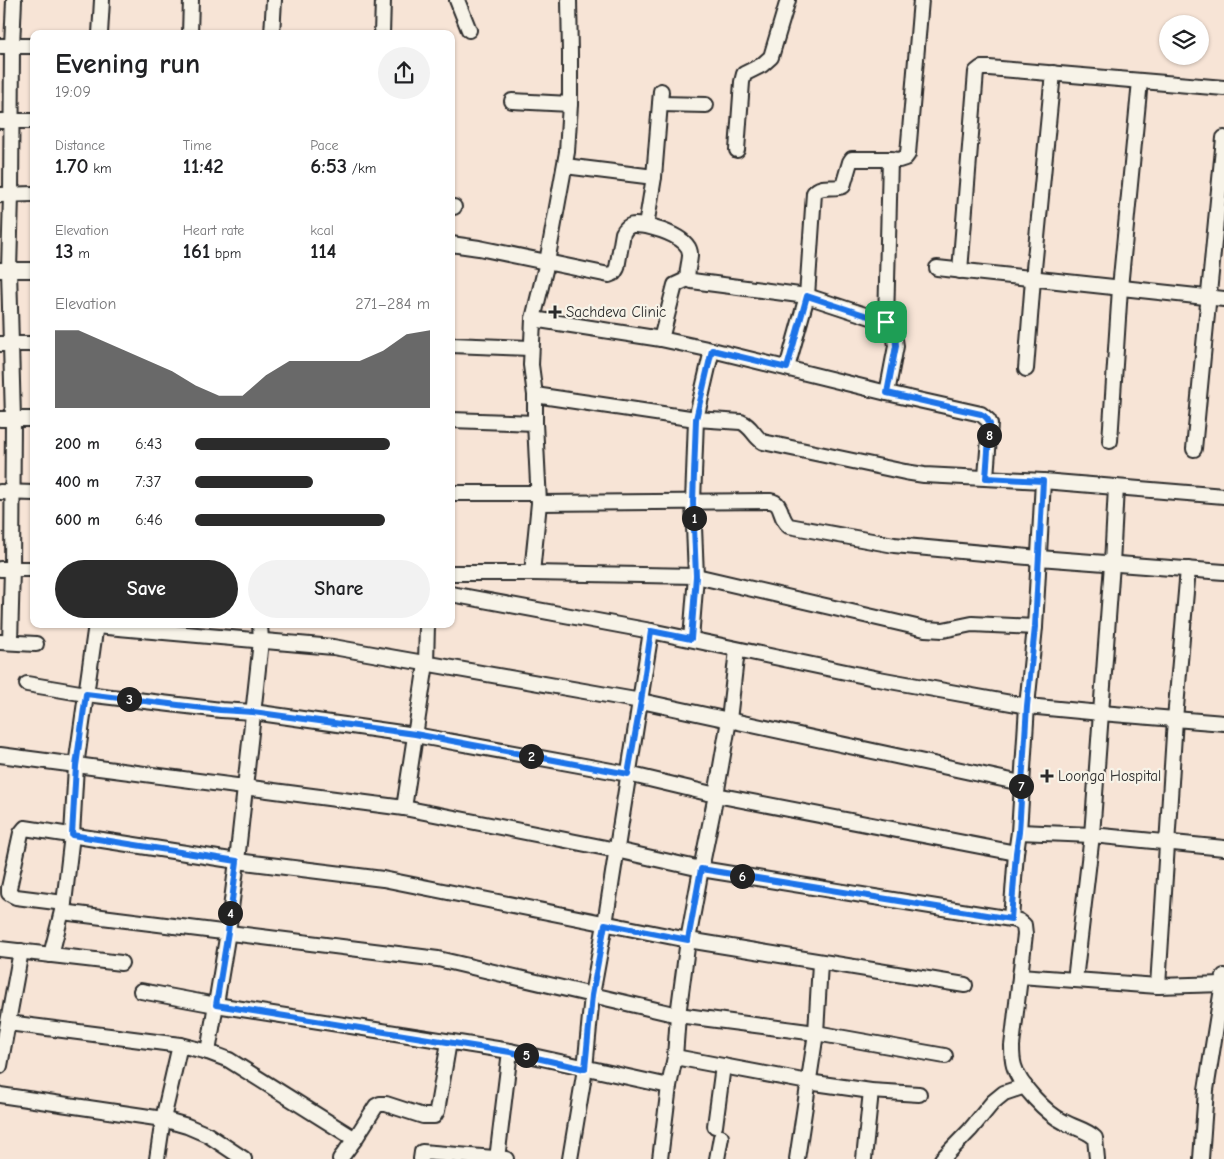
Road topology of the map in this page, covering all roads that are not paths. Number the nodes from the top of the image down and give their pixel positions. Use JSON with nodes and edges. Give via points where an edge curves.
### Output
{"nodes":[{"id":1,"x":14,"y":0,"type":"edge"},
{"id":2,"x":102,"y":0,"type":"edge"},
{"id":3,"x":191,"y":0,"type":"edge"},
{"id":4,"x":274,"y":0,"type":"edge"},
{"id":5,"x":383,"y":0,"type":"edge"},
{"id":6,"x":456,"y":0,"type":"edge"},
{"id":7,"x":569,"y":0,"type":"edge"},
{"id":8,"x":788,"y":0,"type":"edge"},
{"id":9,"x":921,"y":0,"type":"edge"},
{"id":10,"x":100,"y":30,"type":"edge"},
{"id":11,"x":190,"y":30,"type":"edge"},
{"id":12,"x":272,"y":30,"type":"edge"},
{"id":13,"x":382,"y":30,"type":"edge"},
{"id":14,"x":469,"y":30,"type":"dead end"},
{"id":15,"x":6,"y":46,"type":"edge"},
{"id":16,"x":30,"y":46,"type":"edge"},
{"id":17,"x":1053,"y":73,"type":"junction"},
{"id":18,"x":1140,"y":81,"type":"junction"},
{"id":19,"x":1224,"y":88,"type":"edge"},
{"id":20,"x":512,"y":101,"type":"dead end"},
{"id":21,"x":570,"y":104,"type":"junction"},
{"id":22,"x":706,"y":105,"type":"dead end"},
{"id":23,"x":6,"y":121,"type":"edge"},
{"id":24,"x":30,"y":121,"type":"edge"},
{"id":25,"x":1224,"y":138,"type":"edge"},
{"id":26,"x":736,"y":150,"type":"dead end"},
{"id":27,"x":890,"y":159,"type":"junction"},
{"id":28,"x":565,"y":166,"type":"junction"},
{"id":29,"x":654,"y":177,"type":"junction"},
{"id":30,"x":1222,"y":177,"type":"edge"},
{"id":31,"x":30,"y":194,"type":"edge"},
{"id":32,"x":5,"y":195,"type":"edge"},
{"id":33,"x":646,"y":226,"type":"junction"},
{"id":34,"x":455,"y":245,"type":"edge"},
{"id":35,"x":546,"y":262,"type":"junction"},
{"id":36,"x":937,"y":268,"type":"dead end"},
{"id":37,"x":4,"y":270,"type":"edge"},
{"id":38,"x":30,"y":270,"type":"edge"},
{"id":39,"x":960,"y":271,"type":"junction"},
{"id":40,"x":688,"y":279,"type":"junction"},
{"id":41,"x":1033,"y":279,"type":"junction"},
{"id":42,"x":1120,"y":288,"type":"junction"},
{"id":43,"x":807,"y":296,"type":"junction"},
{"id":44,"x":1208,"y":297,"type":"junction"},
{"id":45,"x":1224,"y":299,"type":"edge"},
{"id":46,"x":533,"y":318,"type":"junction"},
{"id":47,"x":886,"y":322,"type":"junction"},
{"id":48,"x":661,"y":339,"type":"junction"},
{"id":49,"x":5,"y":344,"type":"edge"},
{"id":50,"x":30,"y":344,"type":"edge"},
{"id":51,"x":455,"y":345,"type":"edge"},
{"id":52,"x":531,"y":348,"type":"junction"},
{"id":53,"x":712,"y":350,"type":"junction"},
{"id":54,"x":787,"y":368,"type":"junction"},
{"id":55,"x":1026,"y":369,"type":"dead end"},
{"id":56,"x":887,"y":393,"type":"junction"},
{"id":57,"x":535,"y":395,"type":"junction"},
{"id":58,"x":6,"y":419,"type":"edge"},
{"id":59,"x":30,"y":419,"type":"edge"},
{"id":60,"x":696,"y":419,"type":"junction"},
{"id":61,"x":455,"y":420,"type":"edge"},
{"id":62,"x":535,"y":423,"type":"junction"},
{"id":63,"x":1110,"y":440,"type":"dead end"},
{"id":64,"x":1194,"y":449,"type":"dead end"},
{"id":65,"x":986,"y":478,"type":"junction"},
{"id":66,"x":1043,"y":481,"type":"junction"},
{"id":67,"x":1116,"y":487,"type":"junction"},
{"id":68,"x":6,"y":492,"type":"edge"},
{"id":69,"x":30,"y":493,"type":"edge"},
{"id":70,"x":455,"y":494,"type":"edge"},
{"id":71,"x":1224,"y":496,"type":"edge"},
{"id":72,"x":538,"y":498,"type":"junction"},
{"id":73,"x":693,"y":502,"type":"junction"},
{"id":74,"x":1039,"y":558,"type":"junction"},
{"id":75,"x":1112,"y":564,"type":"junction"},
{"id":76,"x":6,"y":569,"type":"edge"},
{"id":77,"x":30,"y":569,"type":"edge"},
{"id":78,"x":1188,"y":569,"type":"junction"},
{"id":79,"x":532,"y":572,"type":"junction"},
{"id":80,"x":1224,"y":572,"type":"edge"},
{"id":81,"x":455,"y":573,"type":"edge"},
{"id":82,"x":696,"y":576,"type":"junction"},
{"id":83,"x":455,"y":595,"type":"edge"},
{"id":84,"x":1035,"y":627,"type":"junction"},
{"id":85,"x":96,"y":628,"type":"edge"},
{"id":86,"x":127,"y":628,"type":"edge"},
{"id":87,"x":260,"y":628,"type":"edge"},
{"id":88,"x":427,"y":628,"type":"edge"},
{"id":89,"x":651,"y":631,"type":"junction"},
{"id":90,"x":691,"y":639,"type":"junction"},
{"id":91,"x":261,"y":641,"type":"junction"},
{"id":92,"x":5,"y":642,"type":"edge"},
{"id":93,"x":36,"y":644,"type":"dead end"},
{"id":94,"x":737,"y":650,"type":"junction"},
{"id":95,"x":426,"y":664,"type":"junction"},
{"id":96,"x":27,"y":684,"type":"dead end"},
{"id":97,"x":86,"y":694,"type":"junction"},
{"id":98,"x":641,"y":701,"type":"junction"},
{"id":99,"x":1027,"y":706,"type":"junction"},
{"id":100,"x":253,"y":712,"type":"junction"},
{"id":101,"x":1101,"y":714,"type":"junction"},
{"id":102,"x":1175,"y":719,"type":"junction"},
{"id":103,"x":729,"y":720,"type":"junction"},
{"id":104,"x":1224,"y":722,"type":"edge"},
{"id":105,"x":415,"y":734,"type":"junction"},
{"id":106,"x":0,"y":755,"type":"edge"},
{"id":107,"x":76,"y":766,"type":"junction"},
{"id":108,"x":628,"y":774,"type":"junction"},
{"id":109,"x":1022,"y":783,"type":"junction"},
{"id":110,"x":245,"y":788,"type":"junction"},
{"id":111,"x":716,"y":795,"type":"junction"},
{"id":112,"x":404,"y":808,"type":"junction"},
{"id":113,"x":1019,"y":832,"type":"junction"},
{"id":114,"x":72,"y":835,"type":"junction"},
{"id":115,"x":1092,"y":835,"type":"junction"},
{"id":116,"x":1167,"y":843,"type":"junction"},
{"id":117,"x":1224,"y":848,"type":"edge"},
{"id":118,"x":616,"y":850,"type":"junction"},
{"id":119,"x":1016,"y":853,"type":"junction"},
{"id":120,"x":237,"y":861,"type":"junction"},
{"id":121,"x":701,"y":869,"type":"junction"},
{"id":122,"x":63,"y":908,"type":"junction"},
{"id":123,"x":1011,"y":919,"type":"junction"},
{"id":124,"x":605,"y":924,"type":"junction"},
{"id":125,"x":228,"y":932,"type":"junction"},
{"id":126,"x":688,"y":940,"type":"junction"},
{"id":127,"x":0,"y":949,"type":"edge"},
{"id":128,"x":21,"y":951,"type":"junction"},
{"id":129,"x":51,"y":955,"type":"junction"},
{"id":130,"x":122,"y":963,"type":"dead end"},
{"id":131,"x":820,"y":963,"type":"junction"},
{"id":132,"x":1020,"y":976,"type":"junction"},
{"id":133,"x":1075,"y":980,"type":"junction"},
{"id":134,"x":1224,"y":980,"type":"edge"},
{"id":135,"x":965,"y":985,"type":"dead end"},
{"id":136,"x":1158,"y":986,"type":"junction"},
{"id":137,"x":141,"y":991,"type":"dead end"},
{"id":138,"x":592,"y":995,"type":"junction"},
{"id":139,"x":216,"y":1005,"type":"junction"},
{"id":140,"x":678,"y":1015,"type":"junction"},
{"id":141,"x":8,"y":1023,"type":"junction"},
{"id":142,"x":816,"y":1033,"type":"junction"},
{"id":143,"x":449,"y":1042,"type":"junction"},
{"id":144,"x":180,"y":1045,"type":"junction"},
{"id":145,"x":208,"y":1052,"type":"junction"},
{"id":146,"x":510,"y":1052,"type":"junction"},
{"id":147,"x":945,"y":1056,"type":"dead end"},
{"id":148,"x":675,"y":1057,"type":"junction"},
{"id":149,"x":0,"y":1066,"type":"edge"},
{"id":150,"x":723,"y":1066,"type":"junction"},
{"id":151,"x":585,"y":1069,"type":"junction"},
{"id":152,"x":808,"y":1082,"type":"junction"},
{"id":153,"x":669,"y":1086,"type":"junction"},
{"id":154,"x":1025,"y":1086,"type":"junction"},
{"id":155,"x":872,"y":1090,"type":"junction"},
{"id":156,"x":919,"y":1094,"type":"dead end"},
{"id":157,"x":0,"y":1095,"type":"edge"},
{"id":158,"x":163,"y":1119,"type":"junction"},
{"id":159,"x":355,"y":1139,"type":"junction"},
{"id":160,"x":157,"y":1159,"type":"edge"},
{"id":161,"x":244,"y":1159,"type":"edge"},
{"id":162,"x":340,"y":1159,"type":"edge"},
{"id":163,"x":421,"y":1159,"type":"edge"},
{"id":164,"x":497,"y":1159,"type":"edge"},
{"id":165,"x":507,"y":1159,"type":"edge"},
{"id":166,"x":570,"y":1159,"type":"edge"},
{"id":167,"x":660,"y":1159,"type":"edge"},
{"id":168,"x":717,"y":1159,"type":"edge"},
{"id":169,"x":797,"y":1159,"type":"edge"},
{"id":170,"x":864,"y":1159,"type":"edge"},
{"id":171,"x":942,"y":1159,"type":"edge"},
{"id":172,"x":1097,"y":1159,"type":"edge"},
{"id":173,"x":1201,"y":1159,"type":"edge"}],
"edges":[{"from":1,"to":15,"type":"street"},
{"from":2,"to":10,"type":"street"},
{"from":3,"to":11,"type":"street"},
{"from":4,"to":12,"type":"street"},
{"from":5,"to":13,"type":"street"},
{"from":6,"to":14,"type":"street"},
{"from":7,"to":21,"type":"street"},
{"from":8,"to":26,"type":"street","via":[[771,57],[744,74]]},
{"from":9,"to":27,"type":"street","via":[[908,154],[905,158]]},
{"from":15,"to":16,"type":"street"},
{"from":15,"to":23,"type":"street"},
{"from":17,"to":18,"type":"street"},
{"from":17,"to":39,"type":"street","via":[[989,68],[976,72]]},
{"from":17,"to":41,"type":"street"},
{"from":18,"to":19,"type":"street"},
{"from":18,"to":42,"type":"street"},
{"from":20,"to":21,"type":"street"},
{"from":21,"to":28,"type":"street"},
{"from":22,"to":29,"type":"street","via":[[660,98]]},
{"from":23,"to":24,"type":"street"},
{"from":23,"to":32,"type":"street"},
{"from":25,"to":30,"type":"street"},
{"from":27,"to":43,"type":"street","via":[[852,159],[843,186],[816,189]]},
{"from":27,"to":47,"type":"street"},
{"from":28,"to":29,"type":"street"},
{"from":28,"to":35,"type":"street"},
{"from":29,"to":33,"type":"street"},
{"from":30,"to":44,"type":"street"},
{"from":31,"to":32,"type":"street"},
{"from":32,"to":37,"type":"street"},
{"from":33,"to":35,"type":"street","via":[[625,228],[617,268],[609,275]]},
{"from":33,"to":40,"type":"street","via":[[675,236],[687,245],[690,250]]},
{"from":34,"to":35,"type":"street"},
{"from":35,"to":46,"type":"street"},
{"from":36,"to":39,"type":"street"},
{"from":37,"to":38,"type":"street"},
{"from":37,"to":49,"type":"street"},
{"from":39,"to":41,"type":"street"},
{"from":40,"to":43,"type":"street"},
{"from":40,"to":48,"type":"street","via":[[675,285]]},
{"from":41,"to":42,"type":"street"},
{"from":41,"to":55,"type":"street"},
{"from":42,"to":44,"type":"street"},
{"from":42,"to":63,"type":"street"},
{"from":43,"to":47,"type":"street"},
{"from":43,"to":54,"type":"street"},
{"from":44,"to":45,"type":"street"},
{"from":44,"to":64,"type":"street"},
{"from":46,"to":48,"type":"street"},
{"from":46,"to":52,"type":"street"},
{"from":47,"to":56,"type":"street","via":[[894,333],[896,346]]},
{"from":48,"to":53,"type":"street"},
{"from":49,"to":50,"type":"street"},
{"from":49,"to":58,"type":"street"},
{"from":51,"to":52,"type":"street"},
{"from":52,"to":57,"type":"street"},
{"from":53,"to":54,"type":"street"},
{"from":53,"to":60,"type":"street"},
{"from":54,"to":56,"type":"street"},
{"from":56,"to":65,"type":"street","via":[[985,416],[990,424]]},
{"from":57,"to":60,"type":"street"},
{"from":57,"to":62,"type":"street"},
{"from":58,"to":59,"type":"street"},
{"from":58,"to":68,"type":"street"},
{"from":60,"to":65,"type":"street","via":[[742,422],[763,442],[905,472]]},
{"from":60,"to":73,"type":"street"},
{"from":61,"to":62,"type":"street"},
{"from":62,"to":72,"type":"street"},
{"from":65,"to":66,"type":"street"},
{"from":66,"to":67,"type":"street"},
{"from":66,"to":74,"type":"street"},
{"from":67,"to":71,"type":"street"},
{"from":67,"to":75,"type":"street"},
{"from":68,"to":69,"type":"street"},
{"from":68,"to":76,"type":"street"},
{"from":70,"to":72,"type":"street"},
{"from":72,"to":73,"type":"street"},
{"from":72,"to":79,"type":"street"},
{"from":73,"to":74,"type":"street","via":[[775,502],[784,522],[798,529],[894,545]]},
{"from":73,"to":82,"type":"street"},
{"from":74,"to":75,"type":"street"},
{"from":74,"to":84,"type":"street"},
{"from":75,"to":78,"type":"street"},
{"from":75,"to":101,"type":"street"},
{"from":76,"to":77,"type":"street"},
{"from":76,"to":92,"type":"street"},
{"from":78,"to":80,"type":"street"},
{"from":78,"to":102,"type":"street"},
{"from":79,"to":81,"type":"street"},
{"from":79,"to":82,"type":"street"},
{"from":82,"to":84,"type":"street","via":[[925,629],[943,630],[972,624]]},
{"from":82,"to":90,"type":"street"},
{"from":83,"to":89,"type":"street"},
{"from":84,"to":99,"type":"street"},
{"from":85,"to":97,"type":"street"},
{"from":86,"to":91,"type":"street"},
{"from":87,"to":91,"type":"street"},
{"from":88,"to":95,"type":"street"},
{"from":89,"to":90,"type":"street"},
{"from":89,"to":98,"type":"street"},
{"from":90,"to":94,"type":"street"},
{"from":91,"to":95,"type":"street","via":[[333,647]]},
{"from":91,"to":100,"type":"street"},
{"from":92,"to":93,"type":"street"},
{"from":94,"to":99,"type":"street"},
{"from":94,"to":103,"type":"street"},
{"from":95,"to":98,"type":"street"},
{"from":95,"to":105,"type":"street"},
{"from":96,"to":97,"type":"street"},
{"from":97,"to":100,"type":"street"},
{"from":97,"to":107,"type":"street"},
{"from":98,"to":103,"type":"street"},
{"from":98,"to":108,"type":"street"},
{"from":99,"to":101,"type":"street"},
{"from":99,"to":109,"type":"street"},
{"from":100,"to":105,"type":"street"},
{"from":100,"to":110,"type":"street"},
{"from":101,"to":102,"type":"street"},
{"from":101,"to":115,"type":"street"},
{"from":102,"to":104,"type":"street"},
{"from":102,"to":116,"type":"street"},
{"from":103,"to":109,"type":"street"},
{"from":103,"to":111,"type":"street"},
{"from":105,"to":108,"type":"street"},
{"from":105,"to":112,"type":"street"},
{"from":106,"to":107,"type":"street"},
{"from":107,"to":110,"type":"street"},
{"from":107,"to":114,"type":"street"},
{"from":108,"to":111,"type":"street"},
{"from":108,"to":118,"type":"street"},
{"from":109,"to":113,"type":"street"},
{"from":110,"to":112,"type":"street"},
{"from":110,"to":120,"type":"street"},
{"from":111,"to":119,"type":"street"},
{"from":111,"to":121,"type":"street"},
{"from":112,"to":118,"type":"street"},
{"from":113,"to":115,"type":"street"},
{"from":113,"to":119,"type":"street"},
{"from":114,"to":120,"type":"street"},
{"from":114,"to":122,"type":"street"},
{"from":114,"to":122,"type":"street","via":[[25,828],[21,833],[9,888],[12,896]]},
{"from":115,"to":116,"type":"street"},
{"from":115,"to":133,"type":"street"},
{"from":116,"to":117,"type":"street"},
{"from":116,"to":136,"type":"street"},
{"from":118,"to":121,"type":"street"},
{"from":118,"to":124,"type":"street"},
{"from":119,"to":123,"type":"street"},
{"from":120,"to":124,"type":"street","via":[[383,879]]},
{"from":120,"to":125,"type":"street"},
{"from":121,"to":123,"type":"street"},
{"from":121,"to":126,"type":"street"},
{"from":122,"to":125,"type":"street"},
{"from":122,"to":129,"type":"street"},
{"from":123,"to":132,"type":"street","via":[[1024,925]]},
{"from":124,"to":126,"type":"street"},
{"from":124,"to":138,"type":"street"},
{"from":125,"to":138,"type":"street","via":[[438,959]]},
{"from":125,"to":139,"type":"street"},
{"from":126,"to":131,"type":"street"},
{"from":126,"to":140,"type":"street"},
{"from":127,"to":128,"type":"street"},
{"from":128,"to":129,"type":"street"},
{"from":128,"to":141,"type":"street"},
{"from":129,"to":130,"type":"street"},
{"from":131,"to":135,"type":"street"},
{"from":131,"to":142,"type":"street"},
{"from":132,"to":133,"type":"street"},
{"from":132,"to":154,"type":"street","via":[[1012,1057]]},
{"from":133,"to":136,"type":"street"},
{"from":134,"to":136,"type":"street"},
{"from":134,"to":173,"type":"street","via":[[1206,1090]]},
{"from":137,"to":139,"type":"street"},
{"from":138,"to":140,"type":"street"},
{"from":138,"to":151,"type":"street"},
{"from":139,"to":143,"type":"street"},
{"from":139,"to":145,"type":"street"},
{"from":140,"to":142,"type":"street"},
{"from":140,"to":148,"type":"street"},
{"from":141,"to":144,"type":"street"},
{"from":141,"to":149,"type":"street"},
{"from":142,"to":147,"type":"street"},
{"from":142,"to":152,"type":"street"},
{"from":143,"to":146,"type":"street"},
{"from":143,"to":159,"type":"street","via":[[438,1111],[434,1116],[380,1104]]},
{"from":144,"to":145,"type":"street"},
{"from":144,"to":158,"type":"street"},
{"from":145,"to":159,"type":"street","via":[[241,1067]]},
{"from":146,"to":151,"type":"street"},
{"from":146,"to":164,"type":"street"},
{"from":148,"to":150,"type":"street"},
{"from":148,"to":153,"type":"street"},
{"from":150,"to":152,"type":"street"},
{"from":150,"to":168,"type":"street"},
{"from":151,"to":153,"type":"street"},
{"from":151,"to":166,"type":"street"},
{"from":152,"to":155,"type":"street"},
{"from":152,"to":169,"type":"street"},
{"from":153,"to":167,"type":"street"},
{"from":154,"to":171,"type":"street","via":[[1004,1093],[993,1102]]},
{"from":154,"to":172,"type":"street","via":[[1056,1118],[1095,1138]]},
{"from":155,"to":156,"type":"street"},
{"from":155,"to":170,"type":"street"},
{"from":157,"to":158,"type":"street"},
{"from":158,"to":160,"type":"street"},
{"from":158,"to":161,"type":"street","via":[[208,1135]]},
{"from":159,"to":162,"type":"street"},
{"from":163,"to":164,"type":"street","via":[[422,1152]]},
{"from":164,"to":165,"type":"street"}]}
